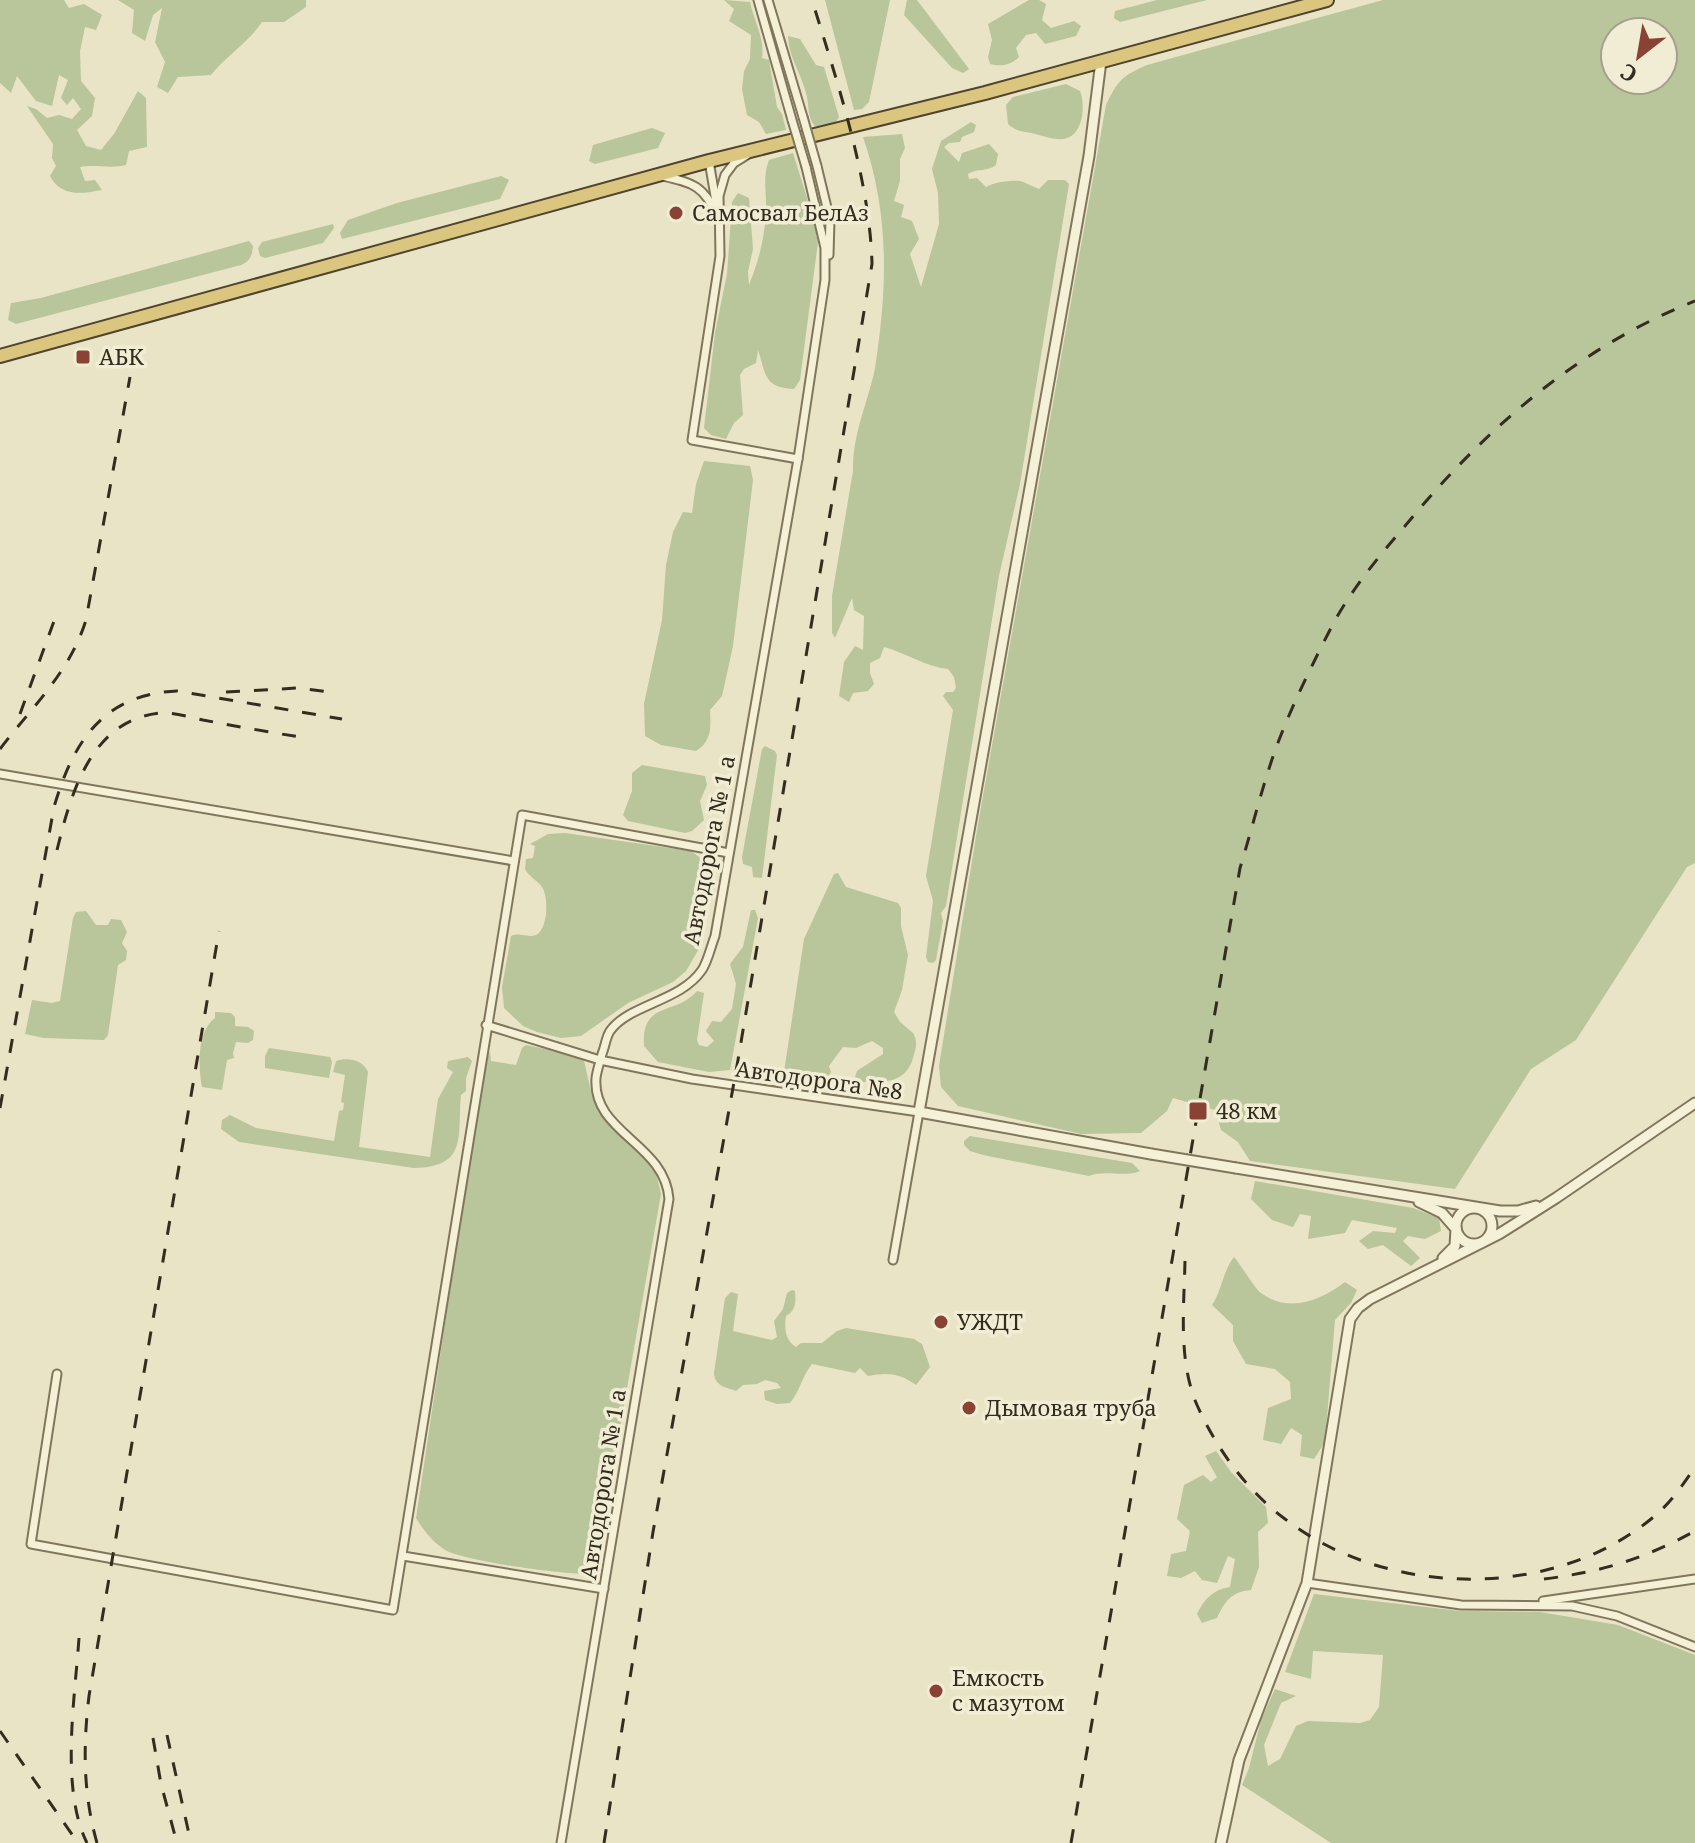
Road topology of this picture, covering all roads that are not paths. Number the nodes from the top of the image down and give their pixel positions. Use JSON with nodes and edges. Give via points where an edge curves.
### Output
{"nodes":[{"id":1,"x":758,"y":0,"type":"edge"},
{"id":2,"x":768,"y":0,"type":"edge"},
{"id":3,"x":1327,"y":0,"type":"edge"},
{"id":4,"x":1101,"y":61,"type":"junction"},
{"id":5,"x":756,"y":150,"type":"junction"},
{"id":6,"x":709,"y":161,"type":"junction"},
{"id":7,"x":657,"y":175,"type":"junction"},
{"id":8,"x":720,"y":223,"type":"junction"},
{"id":9,"x":825,"y":280,"type":"junction"},
{"id":10,"x":0,"y":356,"type":"edge"},
{"id":11,"x":798,"y":459,"type":"junction"},
{"id":12,"x":0,"y":774,"type":"edge"},
{"id":13,"x":729,"y":853,"type":"junction"},
{"id":14,"x":514,"y":861,"type":"junction"},
{"id":15,"x":486,"y":1025,"type":"junction"},
{"id":16,"x":600,"y":1060,"type":"junction"},
{"id":17,"x":1695,"y":1103,"type":"edge"},
{"id":18,"x":919,"y":1112,"type":"junction"},
{"id":19,"x":1407,"y":1197,"type":"junction"},
{"id":20,"x":1556,"y":1198,"type":"junction"},
{"id":21,"x":1478,"y":1207,"type":"junction"},
{"id":22,"x":1456,"y":1229,"type":"junction"},
{"id":23,"x":1483,"y":1242,"type":"junction"},
{"id":24,"x":893,"y":1260,"type":"dead end"},
{"id":25,"x":1424,"y":1271,"type":"junction"},
{"id":26,"x":57,"y":1374,"type":"dead end"},
{"id":27,"x":403,"y":1556,"type":"junction"},
{"id":28,"x":1695,"y":1579,"type":"edge"},
{"id":29,"x":1307,"y":1583,"type":"junction"},
{"id":30,"x":604,"y":1589,"type":"junction"},
{"id":31,"x":1521,"y":1605,"type":"junction"},
{"id":32,"x":1695,"y":1647,"type":"edge"},
{"id":33,"x":561,"y":1843,"type":"edge"},
{"id":34,"x":1221,"y":1843,"type":"edge"}],
"edges":[{"from":1,"to":9,"type":"street","name":"Автодорога № 1 а","bridge":true,"via":[[821,223]]},
{"from":2,"to":9,"type":"street","bridge":true,"via":[[830,220]]},
{"from":3,"to":4,"type":"highway"},
{"from":4,"to":5,"type":"highway"},
{"from":4,"to":18,"type":"street","via":[[1089,156]]},
{"from":5,"to":6,"type":"highway"},
{"from":5,"to":8,"type":"street","via":[[725,175]]},
{"from":6,"to":7,"type":"highway"},
{"from":6,"to":8,"type":"street"},
{"from":7,"to":8,"type":"street","via":[[692,182],[709,197]]},
{"from":7,"to":10,"type":"highway"},
{"from":8,"to":11,"type":"street","via":[[720,256],[692,440]]},
{"from":9,"to":11,"type":"street","name":"Автодорога № 1 а"},
{"from":11,"to":13,"type":"street","name":"Автодорога № 1 а"},
{"from":12,"to":14,"type":"street"},
{"from":13,"to":14,"type":"street","via":[[522,815]]},
{"from":13,"to":16,"type":"street","name":"Автодорога № 1 а","via":[[715,936],[701,970],[680,991],[619,1021]]},
{"from":14,"to":15,"type":"street"},
{"from":15,"to":16,"type":"street","name":"Автодорога №8"},
{"from":15,"to":27,"type":"street"},
{"from":16,"to":18,"type":"street","name":"Автодорога №8"},
{"from":16,"to":30,"type":"street","name":"Автодорога № 1 а","via":[[596,1090],[602,1108],[663,1173],[669,1199]]},
{"from":17,"to":20,"type":"street"},
{"from":18,"to":19,"type":"street","name":"Автодорога №8","bridge":true},
{"from":18,"to":24,"type":"street"},
{"from":19,"to":21,"type":"street"},
{"from":19,"to":22,"type":"street","via":[[1442,1213]]},
{"from":20,"to":21,"type":"street","via":[[1518,1211]]},
{"from":20,"to":23,"type":"street"},
{"from":21,"to":22,"type":"street","via":[[1461,1213]]},
{"from":21,"to":23,"type":"street","via":[[1492,1221]]},
{"from":22,"to":23,"type":"street","via":[[1468,1243]]},
{"from":22,"to":25,"type":"street","via":[[1452,1251]]},
{"from":23,"to":25,"type":"street"},
{"from":25,"to":29,"type":"street","via":[[1370,1299],[1350,1319]]},
{"from":26,"to":27,"type":"street","via":[[31,1544],[393,1610]]},
{"from":27,"to":30,"type":"street"},
{"from":28,"to":31,"type":"street"},
{"from":29,"to":31,"type":"street","via":[[1461,1605]]},
{"from":29,"to":34,"type":"street","via":[[1239,1760]]},
{"from":30,"to":33,"type":"street","name":"Автодорога № 1 а"},
{"from":31,"to":32,"type":"street","via":[[1572,1606],[1617,1616]]}]}
